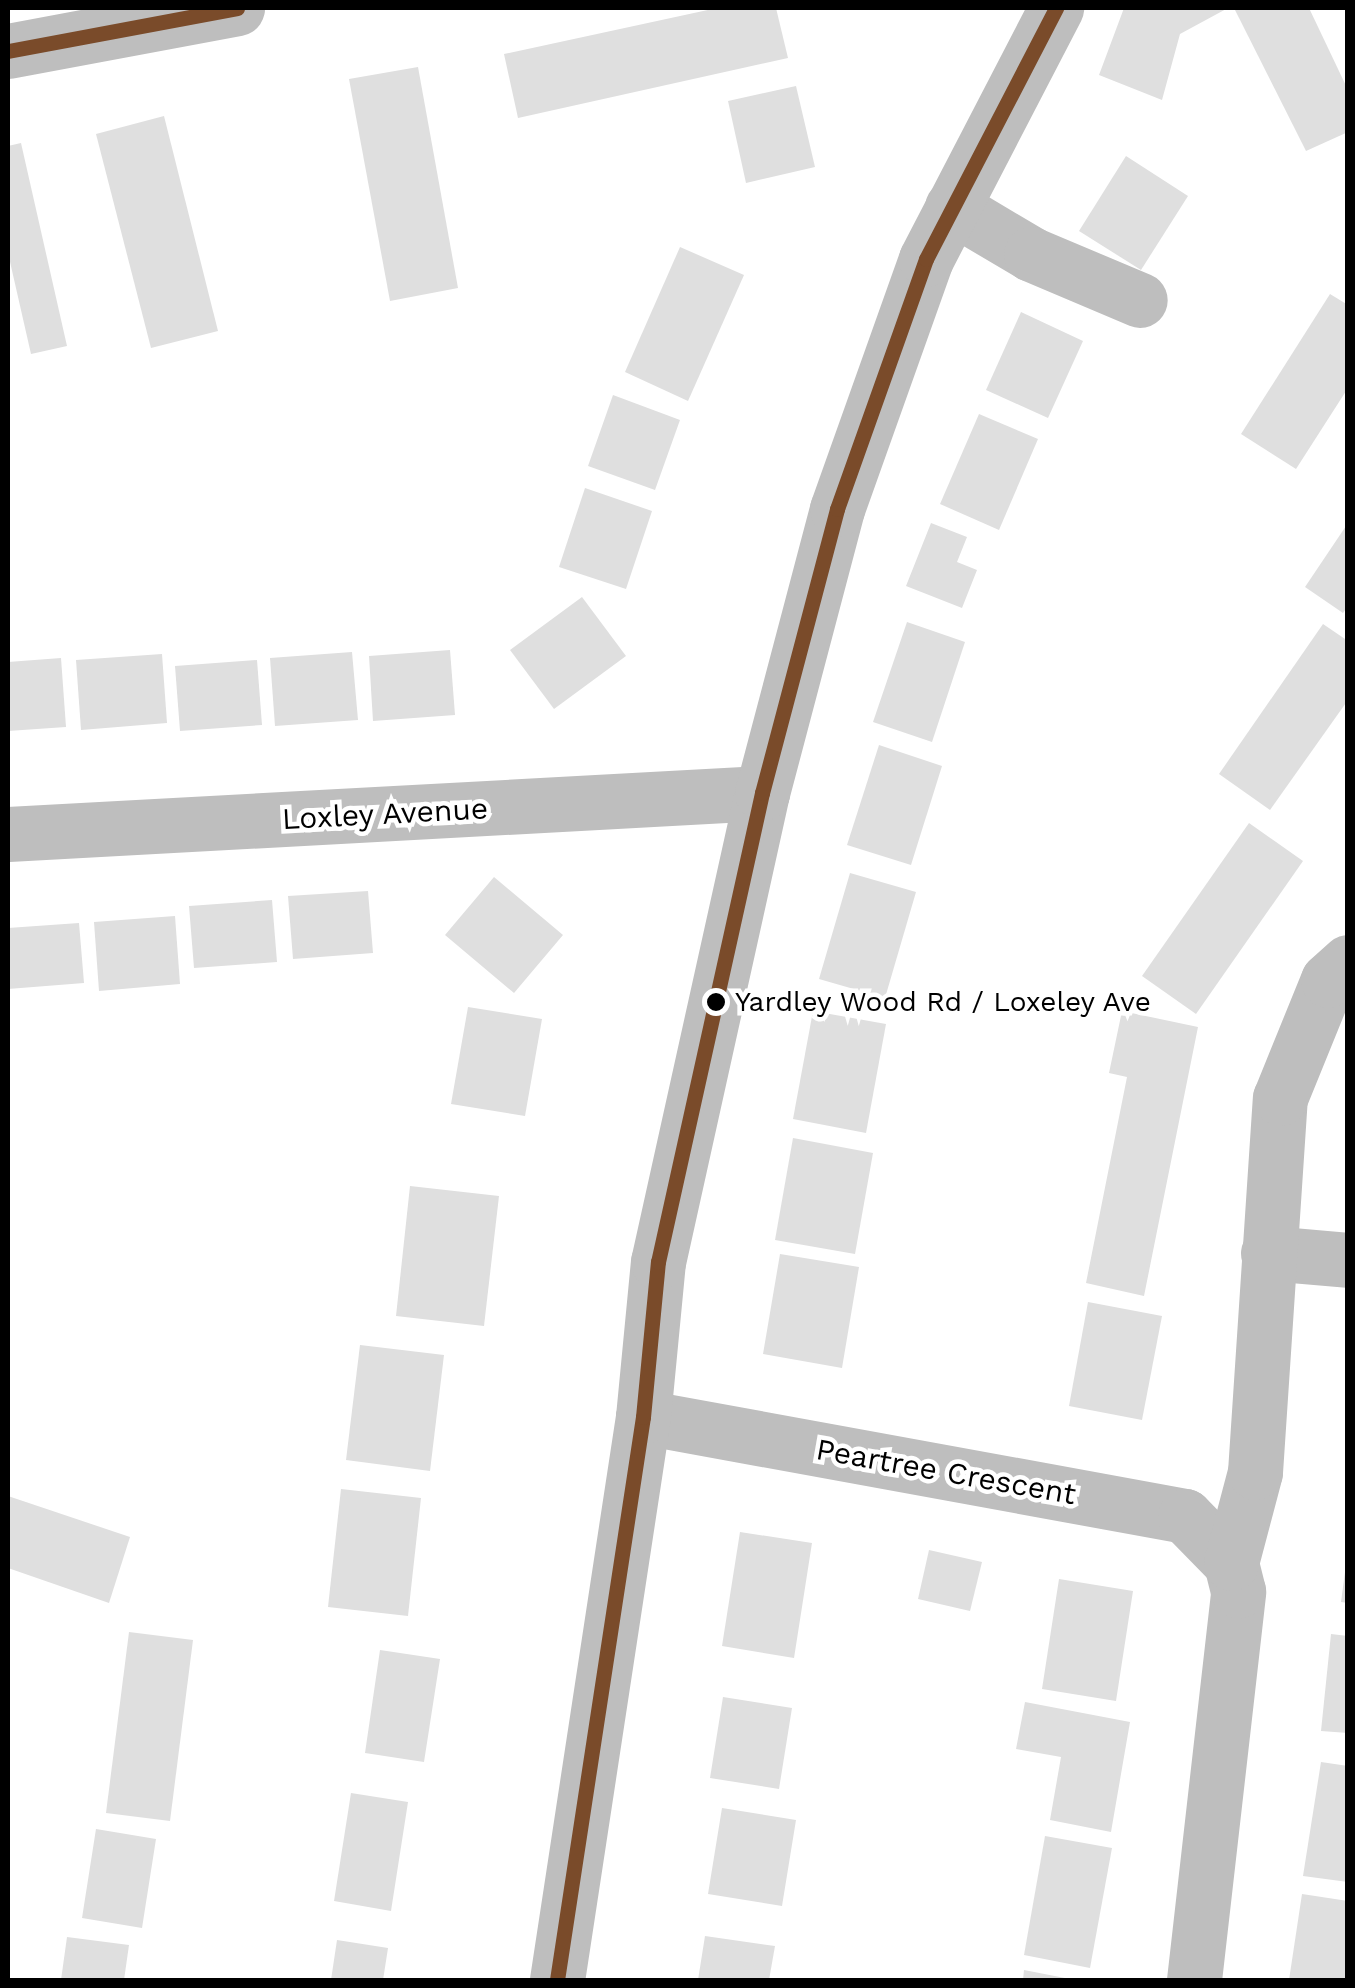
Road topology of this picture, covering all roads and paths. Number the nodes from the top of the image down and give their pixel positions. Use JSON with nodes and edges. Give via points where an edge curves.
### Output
{"nodes":[{"id":1,"x":237,"y":8,"type":"edge"},
{"id":2,"x":1056,"y":8,"type":"edge"},
{"id":3,"x":8,"y":50,"type":"edge"},
{"id":4,"x":952,"y":207,"type":"junction"},
{"id":5,"x":1140,"y":300,"type":"dead end"},
{"id":6,"x":762,"y":794,"type":"junction"},
{"id":7,"x":8,"y":834,"type":"edge"},
{"id":8,"x":1348,"y":962,"type":"edge"},
{"id":9,"x":1268,"y":1253,"type":"junction"},
{"id":10,"x":1348,"y":1260,"type":"edge"},
{"id":11,"x":643,"y":1417,"type":"junction"},
{"id":12,"x":1230,"y":1563,"type":"junction"},
{"id":13,"x":557,"y":1980,"type":"edge"},
{"id":14,"x":1194,"y":1980,"type":"edge"}],
"edges":[{"from":1,"to":3,"type":"street"},
{"from":2,"to":4,"type":"street"},
{"from":4,"to":5,"type":"street","via":[[1031,254]]},
{"from":4,"to":6,"type":"street","via":[[926,259],[838,509]]},
{"from":6,"to":7,"type":"street","name":"Loxley Avenue"},
{"from":6,"to":11,"type":"street","via":[[658,1262]]},
{"from":8,"to":9,"type":"street","via":[[1328,980],[1280,1098]]},
{"from":9,"to":10,"type":"street"},
{"from":9,"to":12,"type":"street","via":[[1255,1472]]},
{"from":11,"to":12,"type":"street","name":"Peartree Crescent","via":[[1186,1516]]},
{"from":11,"to":13,"type":"street"},
{"from":12,"to":14,"type":"street","via":[[1238,1591]]}]}
